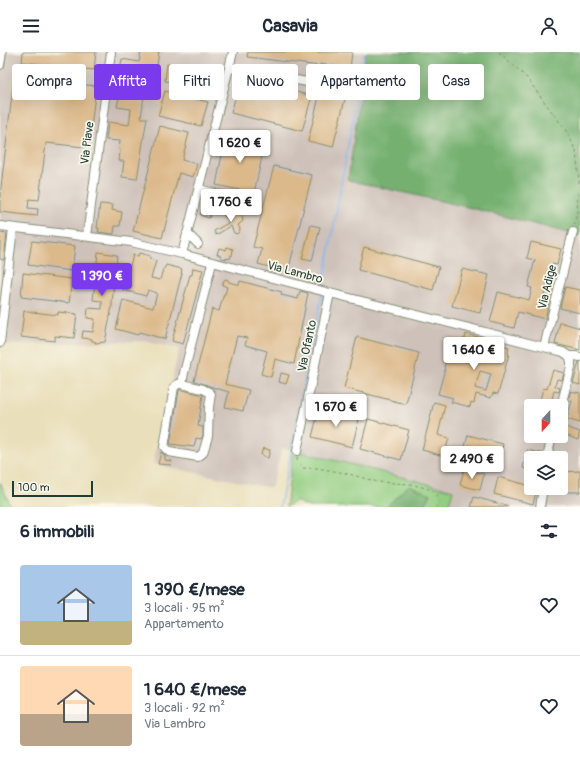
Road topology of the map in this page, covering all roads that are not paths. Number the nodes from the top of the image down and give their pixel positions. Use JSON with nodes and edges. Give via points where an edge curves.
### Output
{"nodes":[{"id":1,"x":2,"y":52,"type":"edge"},
{"id":2,"x":111,"y":52,"type":"edge"},
{"id":3,"x":233,"y":52,"type":"edge"},
{"id":4,"x":0,"y":65,"type":"edge"},
{"id":5,"x":230,"y":68,"type":"junction"},
{"id":6,"x":306,"y":82,"type":"edge"},
{"id":7,"x":199,"y":189,"type":"junction"},
{"id":8,"x":254,"y":203,"type":"dead end"},
{"id":9,"x":0,"y":226,"type":"edge"},
{"id":10,"x":13,"y":228,"type":"junction"},
{"id":11,"x":573,"y":232,"type":"road end"},
{"id":12,"x":187,"y":233,"type":"junction"},
{"id":13,"x":87,"y":236,"type":"junction"},
{"id":14,"x":182,"y":254,"type":"junction"},
{"id":15,"x":204,"y":260,"type":"junction"},
{"id":16,"x":212,"y":263,"type":"junction"},
{"id":17,"x":328,"y":293,"type":"junction"},
{"id":18,"x":0,"y":343,"type":"edge"},
{"id":19,"x":544,"y":347,"type":"junction"},
{"id":20,"x":569,"y":356,"type":"junction"},
{"id":21,"x":580,"y":357,"type":"edge"},
{"id":22,"x":182,"y":384,"type":"junction"},
{"id":23,"x":563,"y":399,"type":"edge"},
{"id":24,"x":297,"y":451,"type":"road end"},
{"id":25,"x":542,"y":495,"type":"edge"},
{"id":26,"x":540,"y":507,"type":"edge"}],
"edges":[{"from":1,"to":4,"type":"street"},
{"from":2,"to":13,"type":"street","name":"Via Piave"},
{"from":3,"to":5,"type":"street"},
{"from":5,"to":6,"type":"street"},
{"from":5,"to":7,"type":"street"},
{"from":7,"to":8,"type":"street"},
{"from":7,"to":12,"type":"street"},
{"from":9,"to":10,"type":"street","name":"Via Lambro"},
{"from":10,"to":13,"type":"street","name":"Via Lambro"},
{"from":10,"to":18,"type":"street"},
{"from":11,"to":19,"type":"street","name":"Via Adige"},
{"from":12,"to":14,"type":"street"},
{"from":12,"to":15,"type":"street","via":[[198,246]]},
{"from":13,"to":14,"type":"street","name":"Via Lambro","via":[[131,242]]},
{"from":14,"to":15,"type":"street","name":"Via Lambro"},
{"from":15,"to":16,"type":"street","name":"Via Lambro"},
{"from":16,"to":17,"type":"street","name":"Via Lambro"},
{"from":16,"to":22,"type":"street"},
{"from":17,"to":19,"type":"street","name":"Via Lambro"},
{"from":17,"to":24,"type":"street","name":"Via Ofanto"},
{"from":19,"to":20,"type":"street","name":"Via Lambro"},
{"from":20,"to":21,"type":"street","name":"Via Lambro"},
{"from":20,"to":23,"type":"street","via":[[571,367]]},
{"from":22,"to":22,"type":"street","via":[[174,387],[164,447],[169,452],[198,457],[203,453],[208,436],[211,394],[203,389]]},
{"from":25,"to":26,"type":"street"}]}
